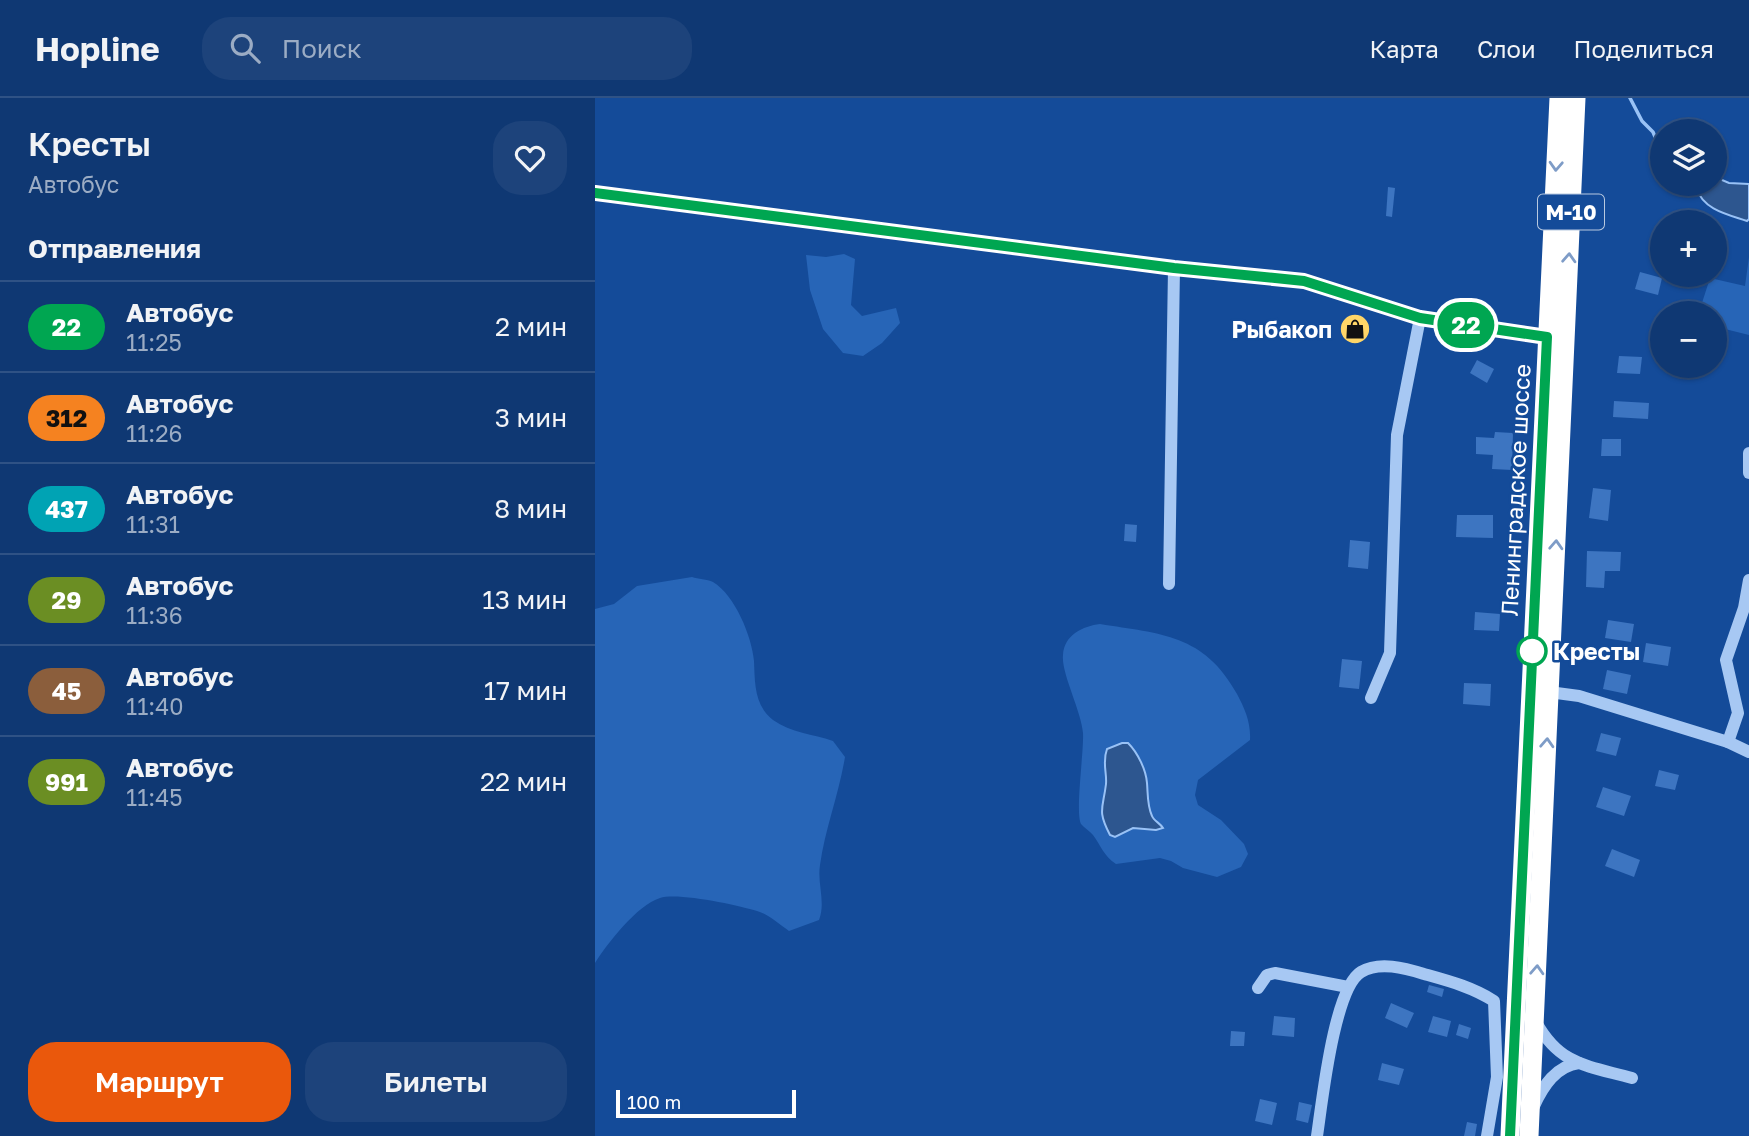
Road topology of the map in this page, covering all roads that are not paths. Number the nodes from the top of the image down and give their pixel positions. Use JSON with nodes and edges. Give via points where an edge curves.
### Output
{"nodes":[{"id":1,"x":1559,"y":98,"type":"edge"},
{"id":2,"x":1576,"y":98,"type":"edge"},
{"id":3,"x":595,"y":194,"type":"edge"},
{"id":4,"x":1174,"y":268,"type":"junction"},
{"id":5,"x":1420,"y":318,"type":"junction"},
{"id":6,"x":1547,"y":337,"type":"junction"},
{"id":7,"x":1749,"y":453,"type":"edge"},
{"id":8,"x":1749,"y":473,"type":"edge"},
{"id":9,"x":1749,"y":580,"type":"edge"},
{"id":10,"x":1169,"y":584,"type":"dead end"},
{"id":11,"x":1549,"y":692,"type":"junction"},
{"id":12,"x":1371,"y":698,"type":"dead end"},
{"id":13,"x":1728,"y":742,"type":"junction"},
{"id":14,"x":1749,"y":752,"type":"edge"},
{"id":15,"x":1347,"y":987,"type":"junction"},
{"id":16,"x":1258,"y":988,"type":"dead end"},
{"id":17,"x":1534,"y":1019,"type":"junction"},
{"id":18,"x":1580,"y":1063,"type":"junction"},
{"id":19,"x":1505,"y":1078,"type":"junction"},
{"id":20,"x":1632,"y":1078,"type":"dead end"},
{"id":21,"x":1529,"y":1126,"type":"edge"},
{"id":22,"x":1317,"y":1136,"type":"edge"},
{"id":23,"x":1487,"y":1136,"type":"edge"},
{"id":24,"x":1510,"y":1136,"type":"edge"}],
"edges":[{"from":1,"to":6,"type":"highway","name":"Ленинградское шоссе","number":"М-10","one_way":true},
{"from":11,"to":2,"type":"highway","name":"Ленинградское шоссе","number":"М-10","one_way":true},
{"from":3,"to":4,"type":"street"},
{"from":4,"to":5,"type":"street","via":[[1304,281]]},
{"from":4,"to":10,"type":"street"},
{"from":5,"to":6,"type":"street"},
{"from":5,"to":12,"type":"street","via":[[1397,435],[1390,653]]},
{"from":6,"to":19,"type":"highway","name":"Ленинградское шоссе","number":"М-10"},
{"from":7,"to":8,"type":"street"},
{"from":9,"to":13,"type":"street","via":[[1726,660],[1738,713]]},
{"from":11,"to":13,"type":"street","via":[[1579,696]]},
{"from":17,"to":11,"type":"highway","name":"Ленинградское шоссе","number":"М-10","one_way":true},
{"from":13,"to":14,"type":"street"},
{"from":15,"to":16,"type":"street","via":[[1275,974],[1267,975]]},
{"from":15,"to":19,"type":"street","via":[[1358,973],[1383,966],[1468,986],[1483,994],[1494,1001]]},
{"from":15,"to":22,"type":"street","via":[[1336,1020]]},
{"from":17,"to":18,"type":"street","via":[[1556,1050]]},
{"from":17,"to":21,"type":"highway","name":"Ленинградское шоссе","number":"М-10"},
{"from":18,"to":20,"type":"street"},
{"from":18,"to":21,"type":"street","via":[[1565,1067],[1549,1080]]},
{"from":19,"to":23,"type":"street"},
{"from":19,"to":24,"type":"highway","name":"Ленинградское шоссе","number":"М-10"}]}
